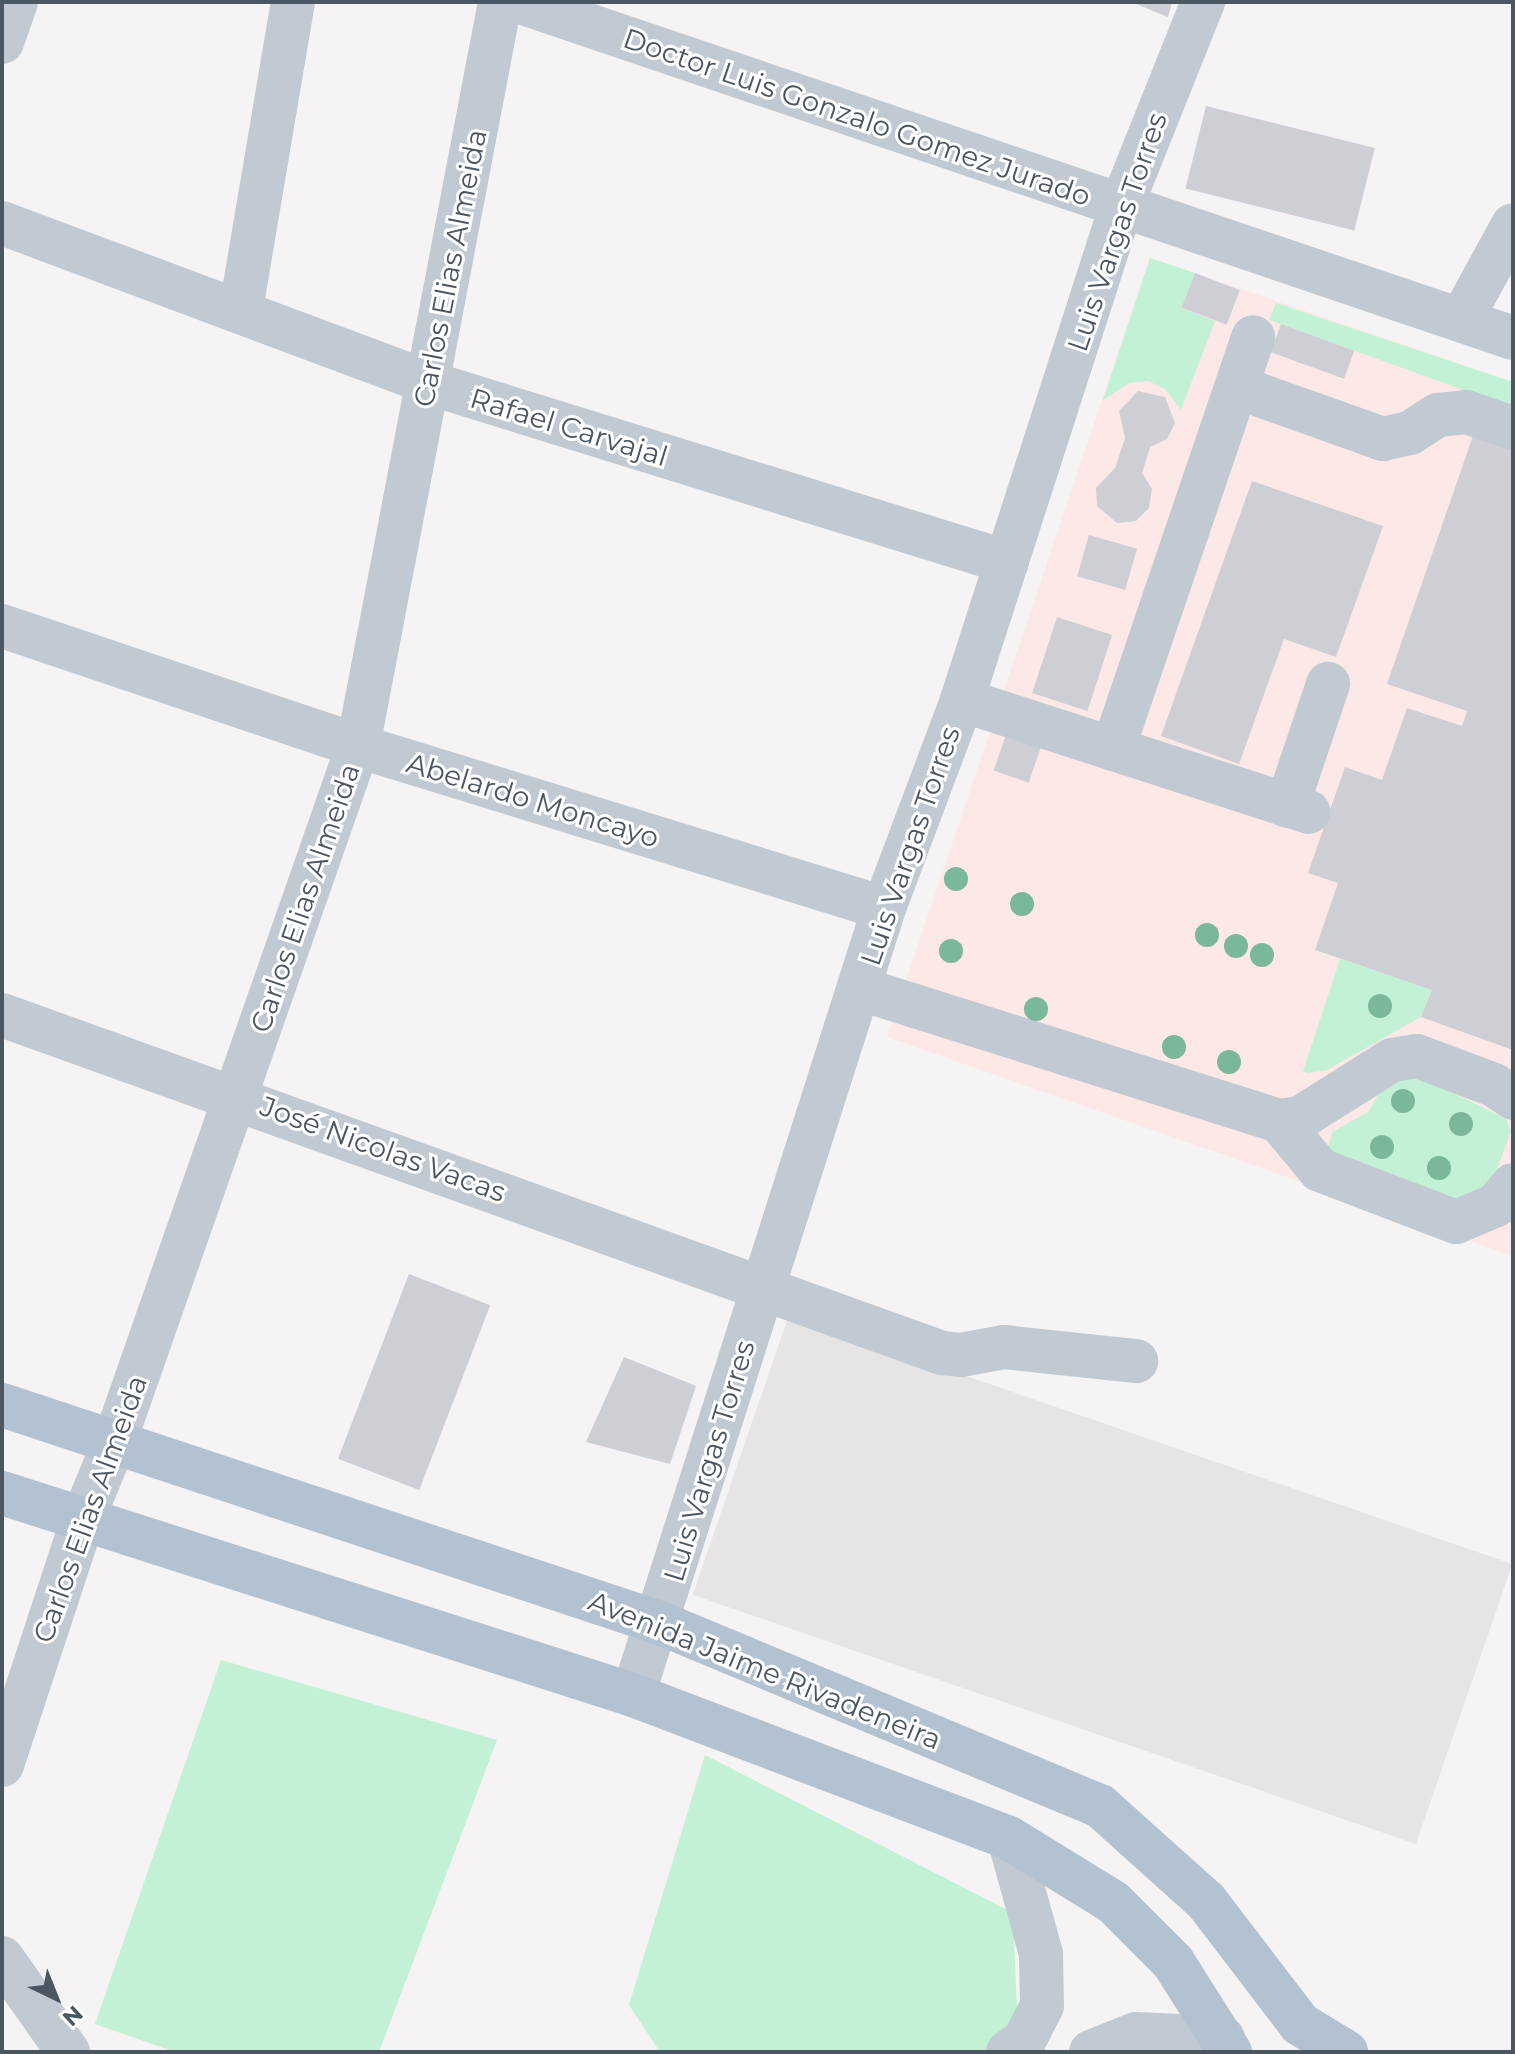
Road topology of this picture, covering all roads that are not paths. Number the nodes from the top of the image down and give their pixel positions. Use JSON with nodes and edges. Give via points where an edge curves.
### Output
{"nodes":[{"id":1,"x":16,"y":2,"type":"edge"},
{"id":2,"x":293,"y":2,"type":"edge"},
{"id":3,"x":500,"y":2,"type":"edge"},
{"id":4,"x":520,"y":2,"type":"edge"},
{"id":5,"x":1203,"y":2,"type":"edge"},
{"id":6,"x":2,"y":42,"type":"edge"},
{"id":7,"x":1121,"y":207,"type":"junction"},
{"id":8,"x":2,"y":223,"type":"edge"},
{"id":9,"x":1513,"y":225,"type":"edge"},
{"id":10,"x":241,"y":309,"type":"junction"},
{"id":11,"x":1461,"y":320,"type":"junction"},
{"id":12,"x":1253,"y":337,"type":"dead end"},
{"id":13,"x":1513,"y":338,"type":"edge"},
{"id":14,"x":429,"y":383,"type":"junction"},
{"id":15,"x":1237,"y":387,"type":"junction"},
{"id":16,"x":1513,"y":428,"type":"edge"},
{"id":17,"x":1007,"y":562,"type":"junction"},
{"id":18,"x":2,"y":626,"type":"edge"},
{"id":19,"x":1328,"y":684,"type":"dead end"},
{"id":20,"x":962,"y":700,"type":"junction"},
{"id":21,"x":358,"y":746,"type":"junction"},
{"id":22,"x":1113,"y":749,"type":"junction"},
{"id":23,"x":884,"y":908,"type":"junction"},
{"id":24,"x":861,"y":989,"type":"junction"},
{"id":25,"x":2,"y":1015,"type":"edge"},
{"id":26,"x":236,"y":1096,"type":"junction"},
{"id":27,"x":1513,"y":1098,"type":"edge"},
{"id":28,"x":1279,"y":1121,"type":"junction"},
{"id":29,"x":1513,"y":1185,"type":"edge"},
{"id":30,"x":762,"y":1285,"type":"junction"},
{"id":31,"x":1136,"y":1361,"type":"dead end"},
{"id":32,"x":2,"y":1405,"type":"edge"},
{"id":33,"x":114,"y":1443,"type":"junction"},
{"id":34,"x":2,"y":1493,"type":"edge"},
{"id":35,"x":82,"y":1521,"type":"junction"},
{"id":36,"x":660,"y":1623,"type":"junction"},
{"id":37,"x":633,"y":1695,"type":"junction"},
{"id":38,"x":2,"y":1765,"type":"edge"},
{"id":39,"x":1009,"y":1838,"type":"junction"},
{"id":40,"x":2,"y":1958,"type":"edge"},
{"id":41,"x":1226,"y":2045,"type":"edge"},
{"id":42,"x":68,"y":2052,"type":"edge"},
{"id":43,"x":1008,"y":2052,"type":"edge"},
{"id":44,"x":1091,"y":2052,"type":"edge"},
{"id":45,"x":1346,"y":2052,"type":"edge"}],
"edges":[{"from":1,"to":6,"type":"street"},
{"from":2,"to":10,"type":"street"},
{"from":3,"to":14,"type":"street","name":"Carlos Elias Almeida"},
{"from":4,"to":7,"type":"street","name":"Doctor Luis Gonzalo Gomez Jurado"},
{"from":5,"to":7,"type":"street","name":"Luis Vargas Torres"},
{"from":7,"to":11,"type":"street","name":"Doctor Luis Gonzalo Gomez Jurado"},
{"from":7,"to":17,"type":"street","name":"Luis Vargas Torres"},
{"from":8,"to":10,"type":"street","name":"Rafael Carvajal"},
{"from":9,"to":11,"type":"street"},
{"from":10,"to":14,"type":"street","name":"Rafael Carvajal"},
{"from":11,"to":13,"type":"street","name":"Doctor Luis Gonzalo Gomez Jurado"},
{"from":12,"to":15,"type":"street"},
{"from":14,"to":17,"type":"street","name":"Rafael Carvajal"},
{"from":14,"to":21,"type":"street","name":"Carlos Elias Almeida"},
{"from":15,"to":16,"type":"street","via":[[1383,439],[1410,433],[1438,415],[1466,412]]},
{"from":15,"to":22,"type":"street"},
{"from":17,"to":20,"type":"street","name":"Luis Vargas Torres"},
{"from":18,"to":21,"type":"street","name":"Abelardo Moncayo"},
{"from":19,"to":22,"type":"street","via":[[1298,809]]},
{"from":20,"to":22,"type":"street"},
{"from":20,"to":23,"type":"street","name":"Luis Vargas Torres"},
{"from":21,"to":23,"type":"street","name":"Abelardo Moncayo"},
{"from":21,"to":26,"type":"street","name":"Carlos Elias Almeida"},
{"from":23,"to":24,"type":"street","name":"Luis Vargas Torres"},
{"from":24,"to":28,"type":"street"},
{"from":24,"to":30,"type":"street","name":"Luis Vargas Torres"},
{"from":25,"to":26,"type":"street","name":"José Nicolas Vacas"},
{"from":26,"to":30,"type":"street","name":"José Nicolas Vacas"},
{"from":26,"to":33,"type":"street","name":"Carlos Elias Almeida"},
{"from":27,"to":28,"type":"street","via":[[1494,1085],[1417,1056],[1392,1060],[1300,1118]]},
{"from":28,"to":29,"type":"street","via":[[1320,1170],[1456,1222],[1496,1205]]},
{"from":30,"to":31,"type":"street","name":"José Nicolas Vacas","via":[[942,1353],[984,1353],[1004,1347]]},
{"from":30,"to":36,"type":"street","name":"Luis Vargas Torres"},
{"from":32,"to":33,"type":"main road","name":"Avenida Jaime Rivadeneira"},
{"from":33,"to":35,"type":"street","name":"Carlos Elias Almeida"},
{"from":33,"to":36,"type":"main road","name":"Avenida Jaime Rivadeneira"},
{"from":34,"to":35,"type":"main road"},
{"from":35,"to":37,"type":"main road"},
{"from":35,"to":38,"type":"street","name":"Carlos Elias Almeida"},
{"from":36,"to":37,"type":"street","name":"Luis Vargas Torres"},
{"from":36,"to":45,"type":"main road","name":"Avenida Jaime Rivadeneira","via":[[1100,1806],[1206,1901],[1300,2024]]},
{"from":37,"to":39,"type":"main road"},
{"from":39,"to":41,"type":"main road","via":[[1113,1902],[1173,1962]]},
{"from":39,"to":43,"type":"street","via":[[1041,1954],[1042,2006],[1024,2041]]},
{"from":40,"to":42,"type":"street"},
{"from":41,"to":44,"type":"street","via":[[1136,2034]]}]}
